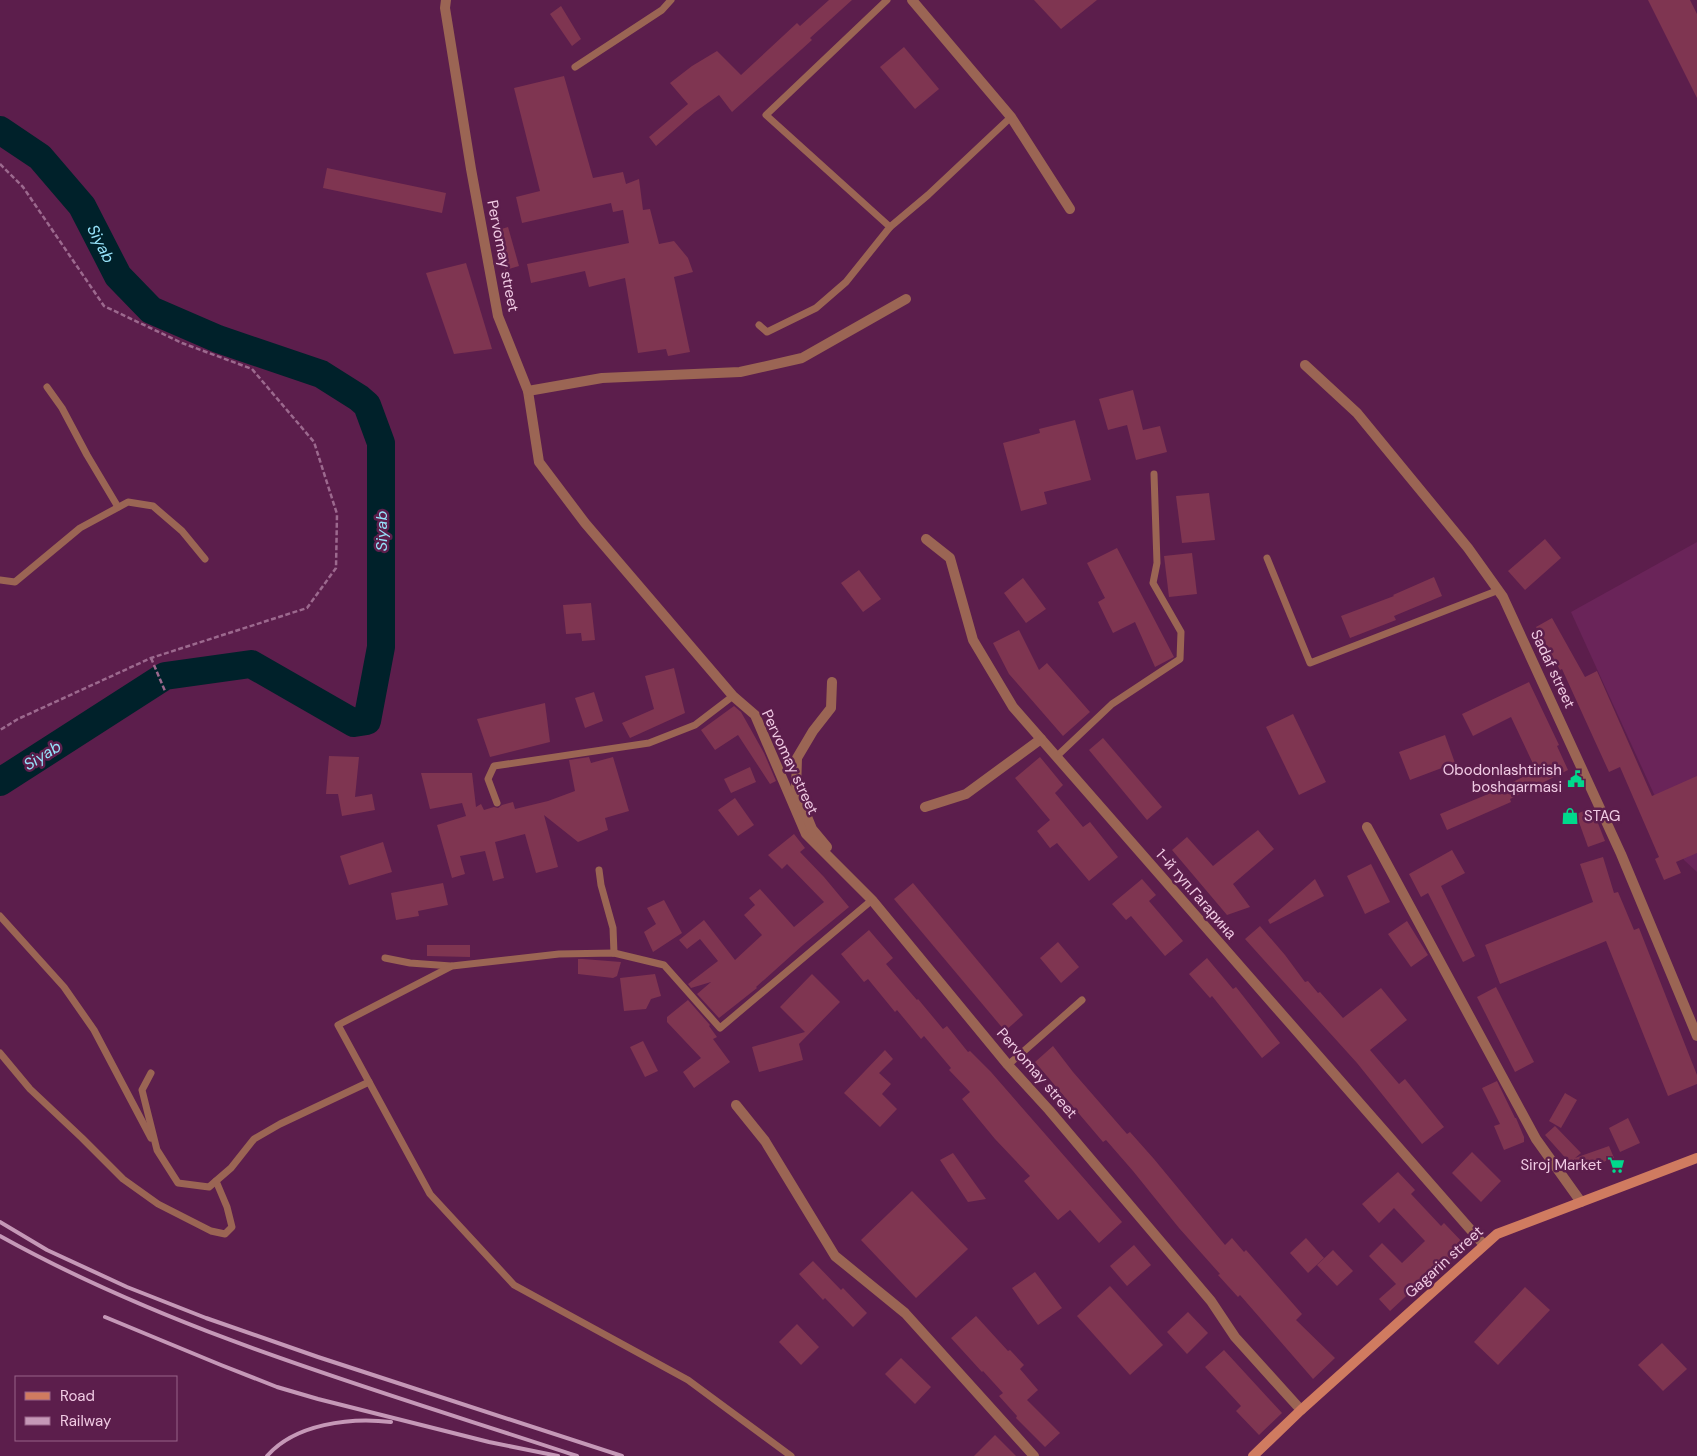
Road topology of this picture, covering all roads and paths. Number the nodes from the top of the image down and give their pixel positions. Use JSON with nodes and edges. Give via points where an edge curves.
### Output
{"nodes":[{"id":1,"x":446,"y":0,"type":"edge"},
{"id":2,"x":671,"y":0,"type":"edge"},
{"id":3,"x":887,"y":0,"type":"edge"},
{"id":4,"x":912,"y":0,"type":"edge"},
{"id":5,"x":575,"y":67,"type":"dead end"},
{"id":6,"x":1011,"y":118,"type":"junction"},
{"id":7,"x":0,"y":164,"type":"edge"},
{"id":8,"x":1070,"y":209,"type":"dead end"},
{"id":9,"x":890,"y":227,"type":"junction"},
{"id":10,"x":906,"y":299,"type":"dead end"},
{"id":11,"x":759,"y":325,"type":"dead end"},
{"id":12,"x":1305,"y":365,"type":"dead end"},
{"id":13,"x":47,"y":387,"type":"dead end"},
{"id":14,"x":528,"y":391,"type":"junction"},
{"id":15,"x":1154,"y":474,"type":"dead end"},
{"id":16,"x":118,"y":507,"type":"junction"},
{"id":17,"x":926,"y":539,"type":"dead end"},
{"id":18,"x":1267,"y":558,"type":"dead end"},
{"id":19,"x":205,"y":559,"type":"dead end"},
{"id":20,"x":0,"y":580,"type":"edge"},
{"id":21,"x":1499,"y":590,"type":"junction"},
{"id":22,"x":151,"y":658,"type":"junction"},
{"id":23,"x":832,"y":682,"type":"dead end"},
{"id":24,"x":165,"y":691,"type":"dead end"},
{"id":25,"x":733,"y":696,"type":"junction"},
{"id":26,"x":0,"y":730,"type":"edge"},
{"id":27,"x":1041,"y":739,"type":"junction"},
{"id":28,"x":1056,"y":757,"type":"junction"},
{"id":29,"x":497,"y":803,"type":"dead end"},
{"id":30,"x":924,"y":807,"type":"dead end"},
{"id":31,"x":1367,"y":827,"type":"dead end"},
{"id":32,"x":599,"y":870,"type":"dead end"},
{"id":33,"x":872,"y":900,"type":"junction"},
{"id":34,"x":0,"y":916,"type":"edge"},
{"id":35,"x":614,"y":953,"type":"junction"},
{"id":36,"x":385,"y":958,"type":"dead end"},
{"id":37,"x":452,"y":966,"type":"junction"},
{"id":38,"x":1082,"y":1000,"type":"dead end"},
{"id":39,"x":1697,"y":1036,"type":"edge"},
{"id":40,"x":0,"y":1052,"type":"edge"},
{"id":41,"x":1008,"y":1065,"type":"junction"},
{"id":42,"x":151,"y":1073,"type":"dead end"},
{"id":43,"x":369,"y":1082,"type":"junction"},
{"id":44,"x":736,"y":1105,"type":"dead end"},
{"id":45,"x":157,"y":1150,"type":"junction"},
{"id":46,"x":1697,"y":1158,"type":"edge"},
{"id":47,"x":216,"y":1181,"type":"junction"},
{"id":48,"x":1582,"y":1202,"type":"junction"},
{"id":49,"x":1484,"y":1245,"type":"junction"},
{"id":50,"x":1301,"y":1410,"type":"junction"},
{"id":51,"x":791,"y":1456,"type":"edge"},
{"id":52,"x":1034,"y":1456,"type":"edge"},
{"id":53,"x":1253,"y":1456,"type":"edge"}],
"edges":[{"from":1,"to":14,"type":"street","name":"Pervomay street","via":[[471,170],[498,316]]},
{"from":2,"to":5,"type":"lane","via":[[662,10]]},
{"from":3,"to":9,"type":"lane","via":[[766,116]]},
{"from":4,"to":6,"type":"street"},
{"from":6,"to":8,"type":"street"},
{"from":6,"to":9,"type":"lane"},
{"from":7,"to":22,"type":"path","via":[[23,187],[104,306],[182,343],[252,369],[314,442],[337,514],[336,568],[307,608]]},
{"from":9,"to":11,"type":"lane","via":[[846,282],[816,308],[767,332]]},
{"from":10,"to":14,"type":"street","via":[[802,358],[740,372],[602,378]]},
{"from":12,"to":21,"type":"street","name":"Sadaf street","via":[[1357,413]]},
{"from":13,"to":16,"type":"lane"},
{"from":14,"to":25,"type":"street","name":"Pervomay street","via":[[539,462],[585,523]]},
{"from":15,"to":28,"type":"lane","via":[[1157,563],[1153,582],[1181,632],[1180,659],[1112,704]]},
{"from":16,"to":19,"type":"lane","via":[[128,502],[153,506],[182,531]]},
{"from":16,"to":20,"type":"lane","via":[[80,528],[15,582]]},
{"from":17,"to":27,"type":"street","name":"1-й туп.Гагарина","via":[[950,558],[973,640],[1013,707]]},
{"from":18,"to":21,"type":"lane","via":[[1310,663]]},
{"from":21,"to":39,"type":"street","name":"Sadaf street","via":[[1622,854]]},
{"from":22,"to":24,"type":"path"},
{"from":22,"to":26,"type":"path","via":[[18,718]]},
{"from":23,"to":33,"type":"street","via":[[830,708],[797,758],[796,790],[812,829]]},
{"from":25,"to":29,"type":"lane","via":[[695,725],[649,743],[494,766],[488,779]]},
{"from":25,"to":33,"type":"street","name":"Pervomay street","via":[[755,715],[806,834]]},
{"from":27,"to":28,"type":"street","name":"1-й туп.Гагарина"},
{"from":27,"to":30,"type":"street","via":[[966,794]]},
{"from":28,"to":49,"type":"street","name":"1-й туп.Гагарина"},
{"from":31,"to":48,"type":"street","via":[[1536,1139]]},
{"from":32,"to":35,"type":"lane","via":[[614,928]]},
{"from":33,"to":35,"type":"lane","via":[[720,1028],[664,965]]},
{"from":33,"to":41,"type":"street","name":"Pervomay street"},
{"from":34,"to":45,"type":"lane","via":[[64,987],[94,1030]]},
{"from":35,"to":37,"type":"lane","via":[[559,954]]},
{"from":36,"to":37,"type":"lane"},
{"from":37,"to":43,"type":"lane","via":[[338,1025]]},
{"from":38,"to":41,"type":"lane"},
{"from":40,"to":47,"type":"lane","via":[[30,1089],[123,1179],[158,1204],[211,1231],[225,1234],[232,1227]]},
{"from":41,"to":50,"type":"street","name":"Pervomay street","via":[[1211,1301],[1235,1338]]},
{"from":42,"to":45,"type":"lane","via":[[142,1090]]},
{"from":43,"to":47,"type":"lane","via":[[254,1139]]},
{"from":43,"to":51,"type":"lane","via":[[430,1194],[514,1285],[688,1380]]},
{"from":44,"to":52,"type":"street","via":[[765,1141],[835,1256],[906,1313]]},
{"from":45,"to":47,"type":"lane","via":[[178,1183],[209,1187]]},
{"from":46,"to":48,"type":"main road","name":"Gagarin street"},
{"from":48,"to":49,"type":"main road","name":"Gagarin street","via":[[1497,1234]]},
{"from":49,"to":50,"type":"main road","name":"Gagarin street"},
{"from":50,"to":53,"type":"main road","name":"Gagarin street"}]}
